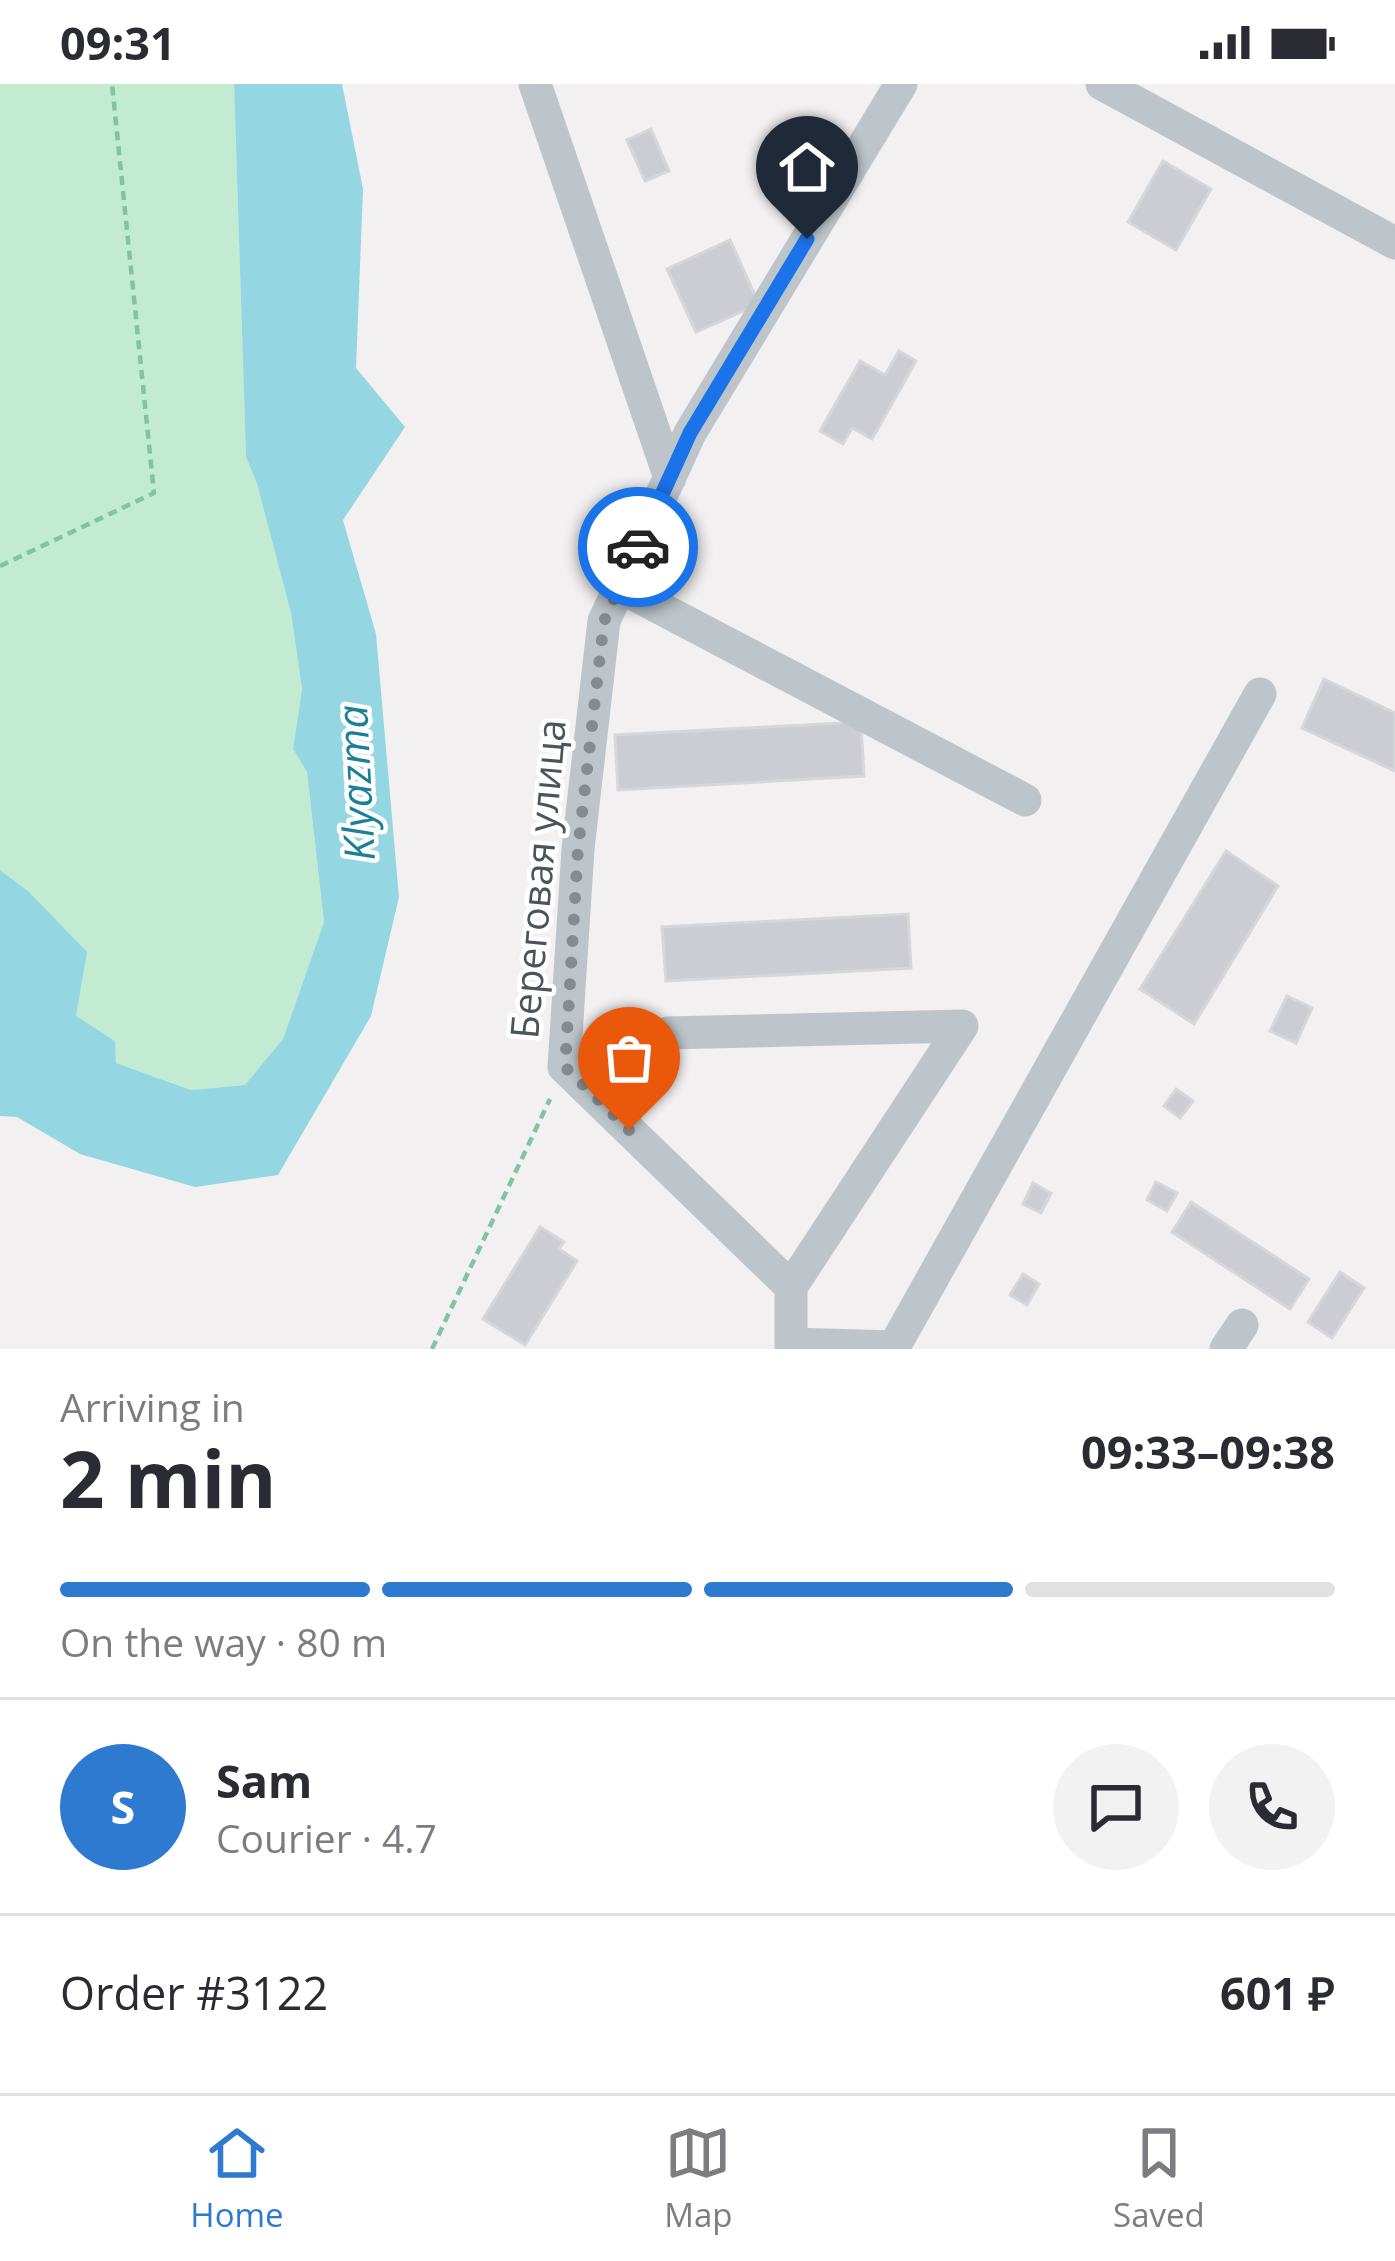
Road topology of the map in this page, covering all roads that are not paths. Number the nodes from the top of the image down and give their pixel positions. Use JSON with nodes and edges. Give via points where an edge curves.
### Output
{"nodes":[{"id":1,"x":536,"y":84,"type":"edge"},
{"id":2,"x":901,"y":84,"type":"edge"},
{"id":3,"x":1102,"y":84,"type":"edge"},
{"id":4,"x":1395,"y":243,"type":"edge"},
{"id":5,"x":670,"y":478,"type":"junction"},
{"id":6,"x":620,"y":586,"type":"junction"},
{"id":7,"x":1260,"y":694,"type":"dead end"},
{"id":8,"x":1025,"y":800,"type":"dead end"},
{"id":9,"x":667,"y":1033,"type":"dead end"},
{"id":10,"x":790,"y":1287,"type":"junction"},
{"id":11,"x":791,"y":1346,"type":"edge"}],
"edges":[{"from":1,"to":5,"type":"street"},
{"from":2,"to":5,"type":"street","name":"Береговая улица"},
{"from":3,"to":4,"type":"street"},
{"from":5,"to":6,"type":"street","name":"Береговая улица"},
{"from":6,"to":8,"type":"street"},
{"from":6,"to":10,"type":"street","name":"Береговая улица","via":[[604,621],[578,849],[565,1067]]},
{"from":7,"to":11,"type":"street","via":[[894,1347]]},
{"from":9,"to":10,"type":"street","via":[[962,1027]]},
{"from":10,"to":11,"type":"street"}]}
